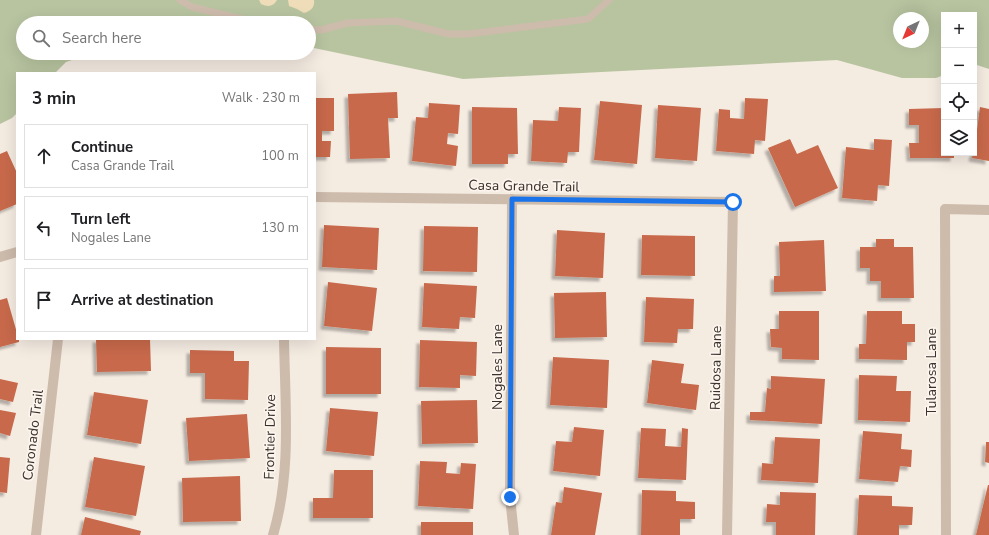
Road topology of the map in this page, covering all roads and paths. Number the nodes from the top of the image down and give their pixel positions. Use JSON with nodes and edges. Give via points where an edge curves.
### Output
{"nodes":[{"id":1,"x":180,"y":0,"type":"edge"},
{"id":2,"x":609,"y":0,"type":"edge"},
{"id":3,"x":229,"y":16,"type":"edge"},
{"id":4,"x":316,"y":30,"type":"edge"},
{"id":5,"x":316,"y":197,"type":"edge"},
{"id":6,"x":512,"y":199,"type":"junction"},
{"id":7,"x":733,"y":202,"type":"joint"},
{"id":8,"x":989,"y":210,"type":"edge"},
{"id":9,"x":16,"y":252,"type":"edge"},
{"id":10,"x":0,"y":257,"type":"edge"},
{"id":11,"x":58,"y":340,"type":"edge"},
{"id":12,"x":284,"y":340,"type":"edge"},
{"id":13,"x":36,"y":535,"type":"edge"},
{"id":14,"x":273,"y":535,"type":"edge"},
{"id":15,"x":514,"y":535,"type":"edge"},
{"id":16,"x":727,"y":535,"type":"edge"},
{"id":17,"x":946,"y":535,"type":"edge"}],
"edges":[{"from":1,"to":3,"type":"lane","via":[[192,7]]},
{"from":2,"to":4,"type":"lane","via":[[588,19],[468,34],[449,34],[396,20],[347,23]]},
{"from":5,"to":6,"type":"street","name":"Casa Grande Trail"},
{"from":6,"to":7,"type":"street","name":"Casa Grande Trail"},
{"from":6,"to":15,"type":"street","name":"Nogales Lane","via":[[510,497]]},
{"from":7,"to":16,"type":"street","name":"Ruidosa Lane"},
{"from":8,"to":17,"type":"street","name":"Tularosa Lane","via":[[945,209]]},
{"from":9,"to":10,"type":"street"},
{"from":11,"to":13,"type":"street","name":"Coronado Trail"},
{"from":12,"to":14,"type":"street","name":"Frontier Drive","via":[[284,483]]}]}
